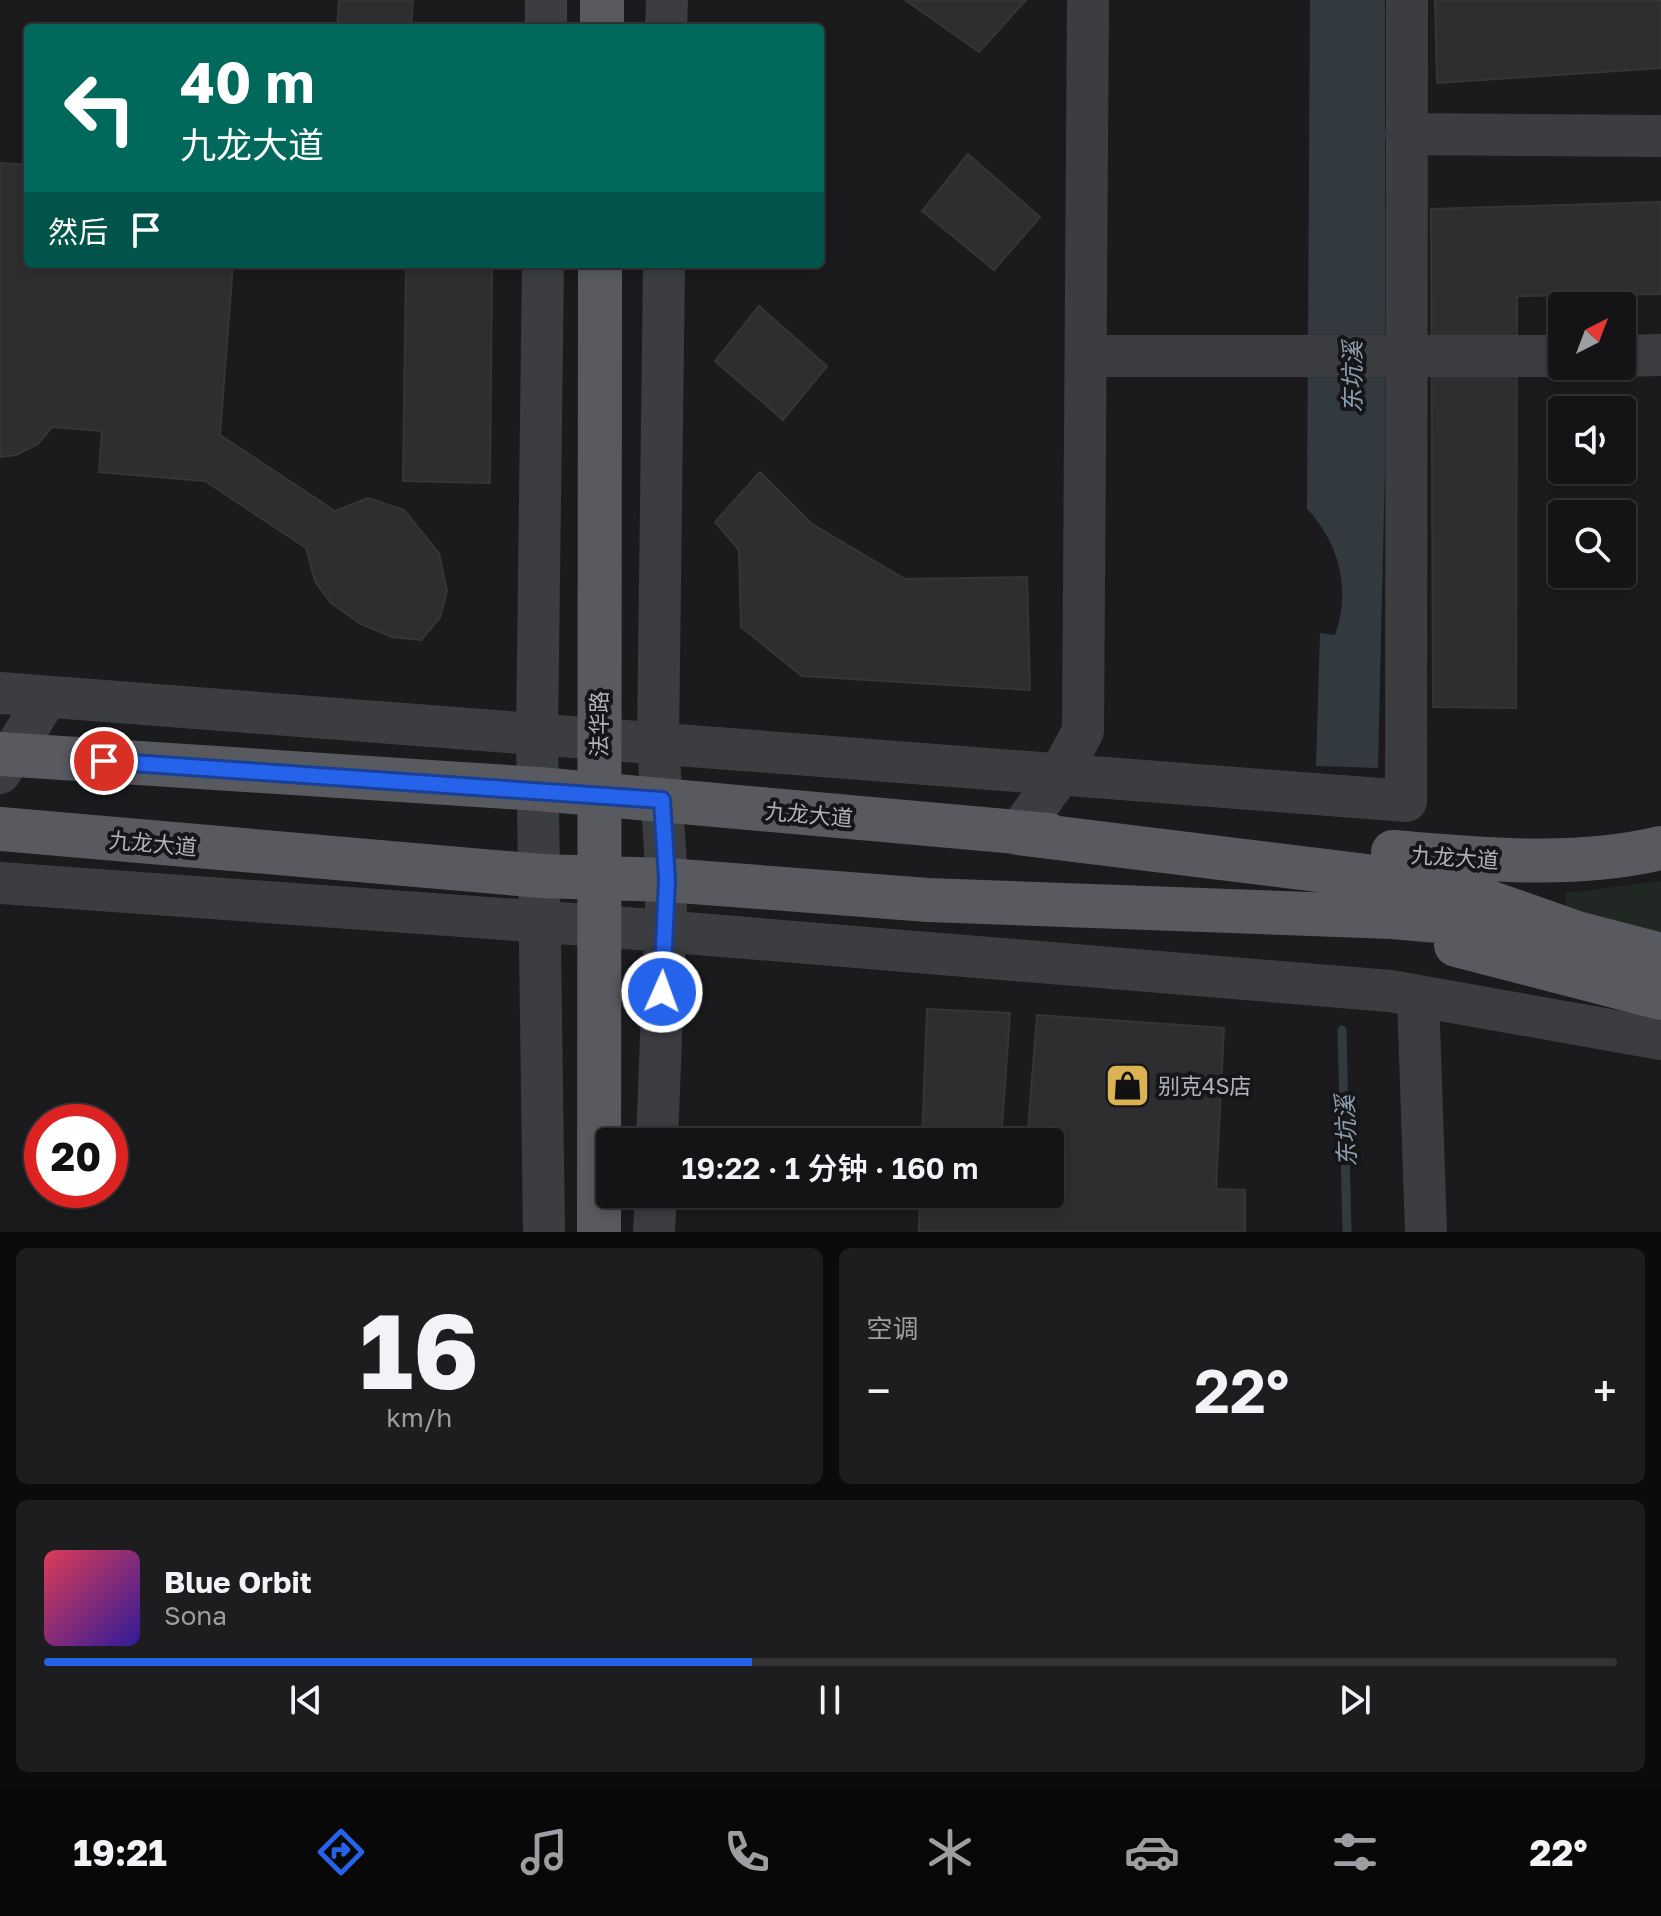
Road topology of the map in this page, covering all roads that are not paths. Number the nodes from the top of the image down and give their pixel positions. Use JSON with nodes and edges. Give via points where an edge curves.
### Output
{"nodes":[{"id":1,"x":546,"y":0,"type":"edge"},
{"id":2,"x":602,"y":0,"type":"edge"},
{"id":3,"x":667,"y":0,"type":"edge"},
{"id":4,"x":1088,"y":0,"type":"edge"},
{"id":5,"x":1407,"y":0,"type":"edge"},
{"id":6,"x":546,"y":24,"type":"edge"},
{"id":7,"x":602,"y":24,"type":"edge"},
{"id":8,"x":666,"y":24,"type":"edge"},
{"id":9,"x":1406,"y":134,"type":"junction"},
{"id":10,"x":1661,"y":136,"type":"edge"},
{"id":11,"x":543,"y":268,"type":"edge"},
{"id":12,"x":600,"y":268,"type":"edge"},
{"id":13,"x":664,"y":268,"type":"edge"},
{"id":14,"x":1661,"y":355,"type":"edge"},
{"id":15,"x":1087,"y":356,"type":"junction"},
{"id":16,"x":1548,"y":356,"type":"edge"},
{"id":17,"x":1636,"y":356,"type":"edge"},
{"id":18,"x":1406,"y":358,"type":"junction"},
{"id":19,"x":0,"y":693,"type":"edge"},
{"id":20,"x":47,"y":697,"type":"junction"},
{"id":21,"x":537,"y":734,"type":"junction"},
{"id":22,"x":597,"y":738,"type":"junction"},
{"id":23,"x":658,"y":743,"type":"junction"},
{"id":24,"x":4,"y":760,"type":"edge"},
{"id":25,"x":1059,"y":776,"type":"junction"},
{"id":26,"x":539,"y":789,"type":"junction"},
{"id":27,"x":599,"y":795,"type":"junction"},
{"id":28,"x":662,"y":800,"type":"junction"},
{"id":29,"x":0,"y":829,"type":"edge"},
{"id":30,"x":1018,"y":833,"type":"junction"},
{"id":31,"x":1661,"y":848,"type":"edge"},
{"id":32,"x":542,"y":876,"type":"junction"},
{"id":33,"x":601,"y":879,"type":"junction"},
{"id":34,"x":667,"y":880,"type":"junction"},
{"id":35,"x":0,"y":883,"type":"edge"},
{"id":36,"x":928,"y":900,"type":"junction"},
{"id":37,"x":542,"y":922,"type":"junction"},
{"id":38,"x":601,"y":926,"type":"junction"},
{"id":39,"x":664,"y":932,"type":"junction"},
{"id":40,"x":1577,"y":933,"type":"junction"},
{"id":41,"x":1661,"y":955,"type":"edge"},
{"id":42,"x":1418,"y":996,"type":"junction"},
{"id":43,"x":1661,"y":998,"type":"edge"},
{"id":44,"x":1661,"y":1039,"type":"edge"},
{"id":45,"x":657,"y":1128,"type":"edge"},
{"id":46,"x":655,"y":1208,"type":"edge"},
{"id":47,"x":544,"y":1232,"type":"edge"},
{"id":48,"x":599,"y":1232,"type":"edge"},
{"id":49,"x":654,"y":1232,"type":"edge"},
{"id":50,"x":1426,"y":1232,"type":"edge"}],
"edges":[{"from":1,"to":6,"type":"street"},
{"from":2,"to":7,"type":"main road"},
{"from":3,"to":8,"type":"street"},
{"from":4,"to":15,"type":"street"},
{"from":5,"to":9,"type":"street"},
{"from":9,"to":10,"type":"street"},
{"from":9,"to":18,"type":"street"},
{"from":11,"to":21,"type":"street"},
{"from":12,"to":22,"type":"main road","name":"法华路"},
{"from":13,"to":23,"type":"street"},
{"from":14,"to":17,"type":"street"},
{"from":15,"to":18,"type":"street"},
{"from":15,"to":25,"type":"street","via":[[1083,731]]},
{"from":16,"to":18,"type":"street"},
{"from":18,"to":25,"type":"street","via":[[1406,801]]},
{"from":19,"to":20,"type":"street"},
{"from":20,"to":21,"type":"street"},
{"from":20,"to":24,"type":"street"},
{"from":21,"to":22,"type":"street"},
{"from":21,"to":26,"type":"street"},
{"from":22,"to":23,"type":"street"},
{"from":22,"to":27,"type":"main road","name":"法华路"},
{"from":23,"to":25,"type":"street"},
{"from":23,"to":28,"type":"street"},
{"from":24,"to":26,"type":"main road","name":"九龙大道"},
{"from":25,"to":30,"type":"street"},
{"from":26,"to":27,"type":"main road","name":"九龙大道"},
{"from":26,"to":32,"type":"street"},
{"from":27,"to":28,"type":"main road","name":"九龙大道"},
{"from":27,"to":33,"type":"main road","name":"法华路"},
{"from":28,"to":30,"type":"main road","name":"九龙大道"},
{"from":28,"to":34,"type":"street"},
{"from":29,"to":32,"type":"main road","name":"九龙大道"},
{"from":30,"to":31,"type":"main road","name":"九龙大道","via":[[1514,861],[1618,858]]},
{"from":30,"to":40,"type":"main road","via":[[1440,885]]},
{"from":32,"to":33,"type":"main road","name":"九龙大道"},
{"from":32,"to":37,"type":"street"},
{"from":33,"to":34,"type":"main road","name":"九龙大道"},
{"from":33,"to":38,"type":"main road","name":"法华路"},
{"from":34,"to":36,"type":"main road","name":"九龙大道"},
{"from":34,"to":39,"type":"street"},
{"from":35,"to":37,"type":"street"},
{"from":36,"to":40,"type":"main road","via":[[1392,917]]},
{"from":36,"to":43,"type":"main road","via":[[1196,935],[1467,946]]},
{"from":37,"to":38,"type":"street"},
{"from":37,"to":47,"type":"street"},
{"from":38,"to":39,"type":"street"},
{"from":38,"to":48,"type":"main road","name":"法华路"},
{"from":39,"to":42,"type":"street"},
{"from":39,"to":45,"type":"street"},
{"from":40,"to":41,"type":"main road"},
{"from":42,"to":44,"type":"street"},
{"from":42,"to":50,"type":"street"},
{"from":46,"to":49,"type":"street"}]}
